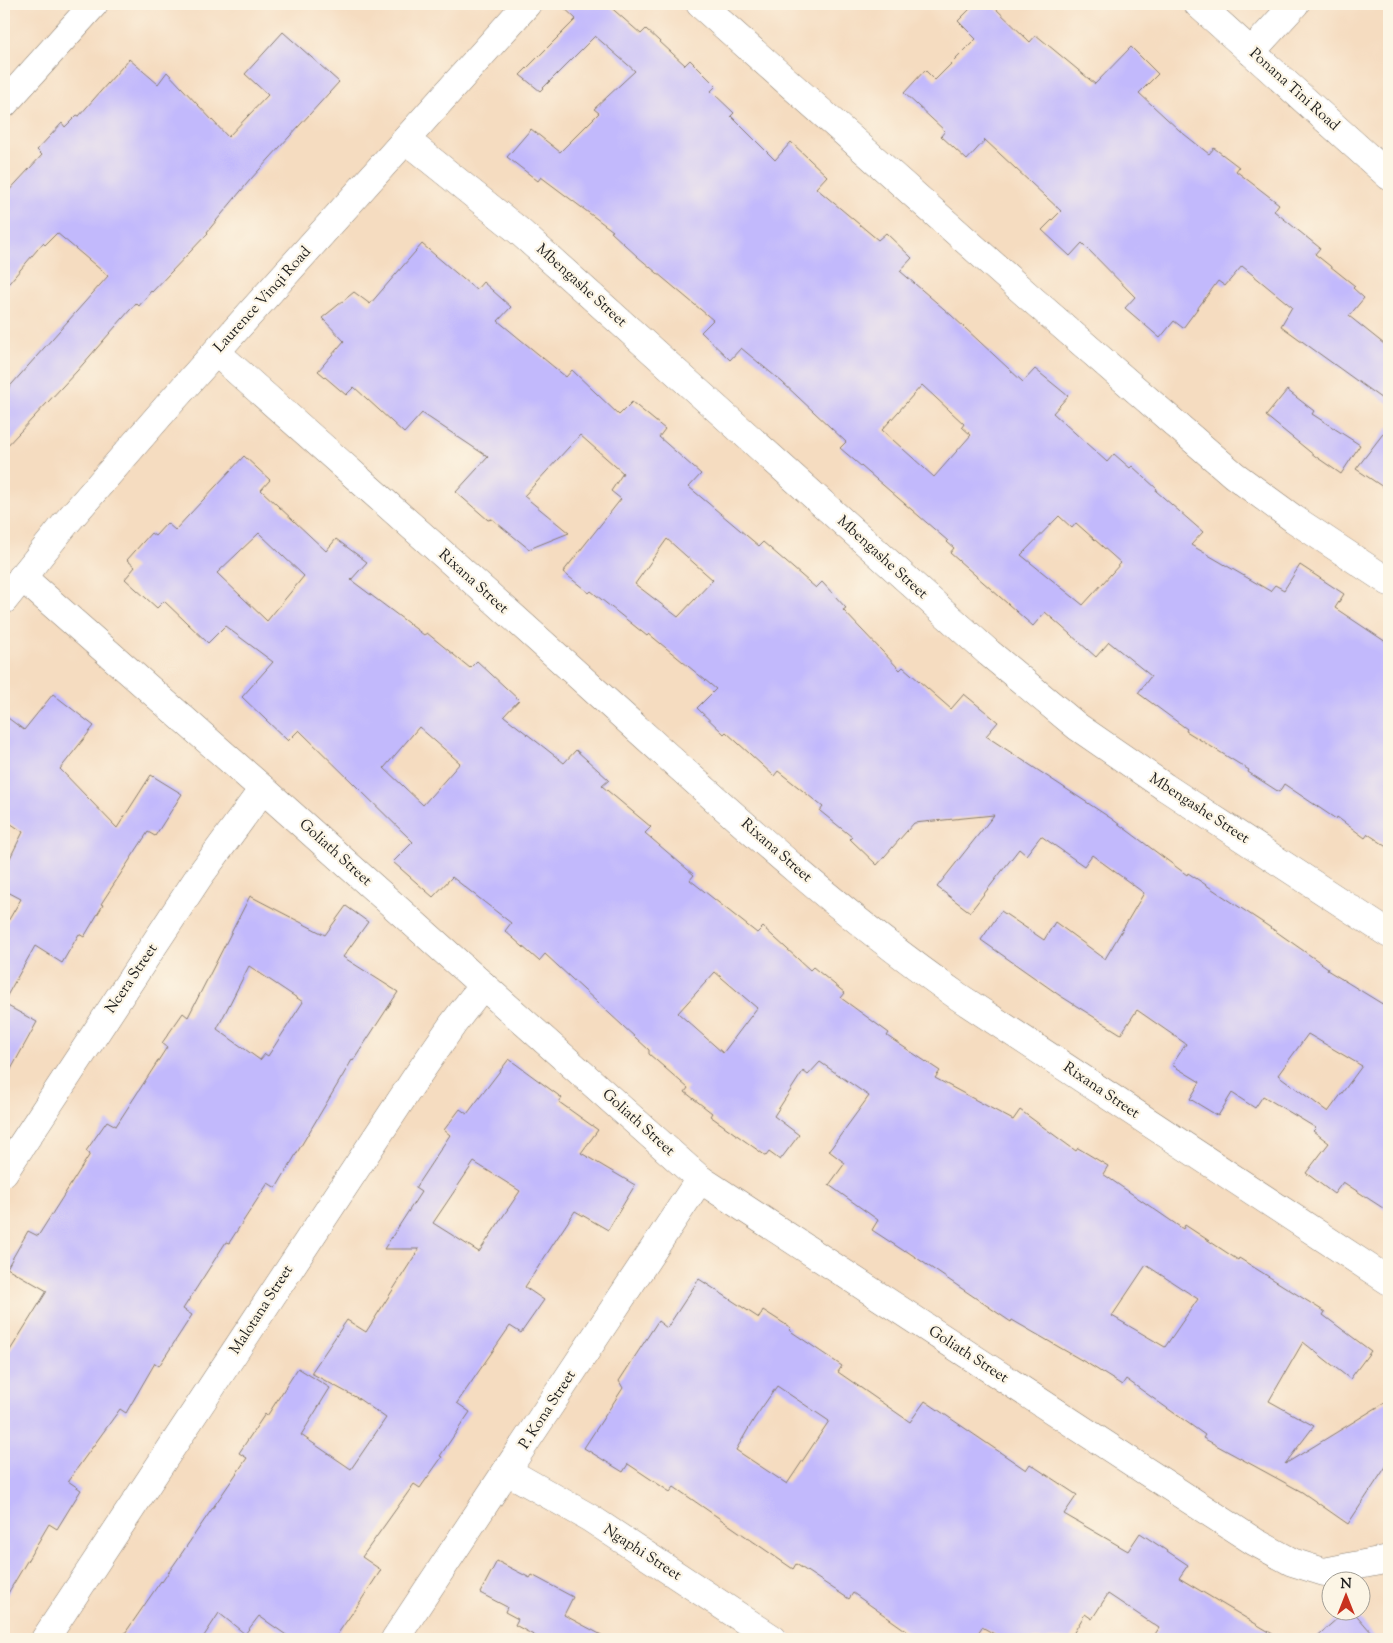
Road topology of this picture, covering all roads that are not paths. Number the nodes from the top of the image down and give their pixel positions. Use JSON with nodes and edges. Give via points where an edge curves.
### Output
{"nodes":[{"id":1,"x":94,"y":4,"type":"edge"},
{"id":2,"x":527,"y":4,"type":"edge"},
{"id":3,"x":700,"y":4,"type":"edge"},
{"id":4,"x":1198,"y":4,"type":"edge"},
{"id":5,"x":1295,"y":4,"type":"edge"},
{"id":6,"x":1251,"y":52,"type":"junction"},
{"id":7,"x":4,"y":104,"type":"edge"},
{"id":8,"x":406,"y":140,"type":"junction"},
{"id":9,"x":1389,"y":176,"type":"edge"},
{"id":10,"x":216,"y":352,"type":"junction"},
{"id":11,"x":22,"y":577,"type":"junction"},
{"id":12,"x":1389,"y":582,"type":"edge"},
{"id":13,"x":4,"y":600,"type":"edge"},
{"id":14,"x":263,"y":789,"type":"junction"},
{"id":15,"x":1389,"y":934,"type":"edge"},
{"id":16,"x":483,"y":985,"type":"junction"},
{"id":17,"x":4,"y":1172,"type":"edge"},
{"id":18,"x":700,"y":1179,"type":"junction"},
{"id":19,"x":1389,"y":1281,"type":"edge"},
{"id":20,"x":508,"y":1471,"type":"junction"},
{"id":21,"x":1389,"y":1559,"type":"edge"},
{"id":22,"x":45,"y":1639,"type":"edge"},
{"id":23,"x":395,"y":1639,"type":"edge"},
{"id":24,"x":773,"y":1639,"type":"edge"}],
"edges":[{"from":1,"to":7,"type":"street"},
{"from":2,"to":8,"type":"street","name":"Laurence Vinqi Road"},
{"from":3,"to":12,"type":"street","via":[[1234,476]]},
{"from":4,"to":6,"type":"street","name":"Ponana Tini Road"},
{"from":5,"to":6,"type":"street"},
{"from":6,"to":9,"type":"street","name":"Ponana Tini Road"},
{"from":8,"to":10,"type":"street","name":"Laurence Vinqi Road"},
{"from":8,"to":15,"type":"street","name":"Mbengashe Street","via":[[519,230],[982,647],[1078,727]]},
{"from":10,"to":11,"type":"street","name":"Laurence Vinqi Road"},
{"from":10,"to":19,"type":"street","name":"Rixana Street","via":[[728,810],[891,948],[1107,1096]]},
{"from":11,"to":13,"type":"street","name":"Laurence Vinqi Road"},
{"from":11,"to":14,"type":"street","name":"Goliath Street"},
{"from":14,"to":16,"type":"street","name":"Goliath Street"},
{"from":14,"to":17,"type":"street","name":"Ncera Street","via":[[198,878]]},
{"from":16,"to":18,"type":"street","name":"Goliath Street"},
{"from":16,"to":22,"type":"street","name":"Malotana Street","via":[[415,1079]]},
{"from":18,"to":20,"type":"street","name":"P. Kona Street"},
{"from":18,"to":21,"type":"street","name":"Goliath Street","via":[[1255,1542],[1292,1562],[1324,1572]]},
{"from":20,"to":23,"type":"street","name":"P. Kona Street"},
{"from":20,"to":24,"type":"street","name":"Ngaphi Street","via":[[590,1518]]}]}
